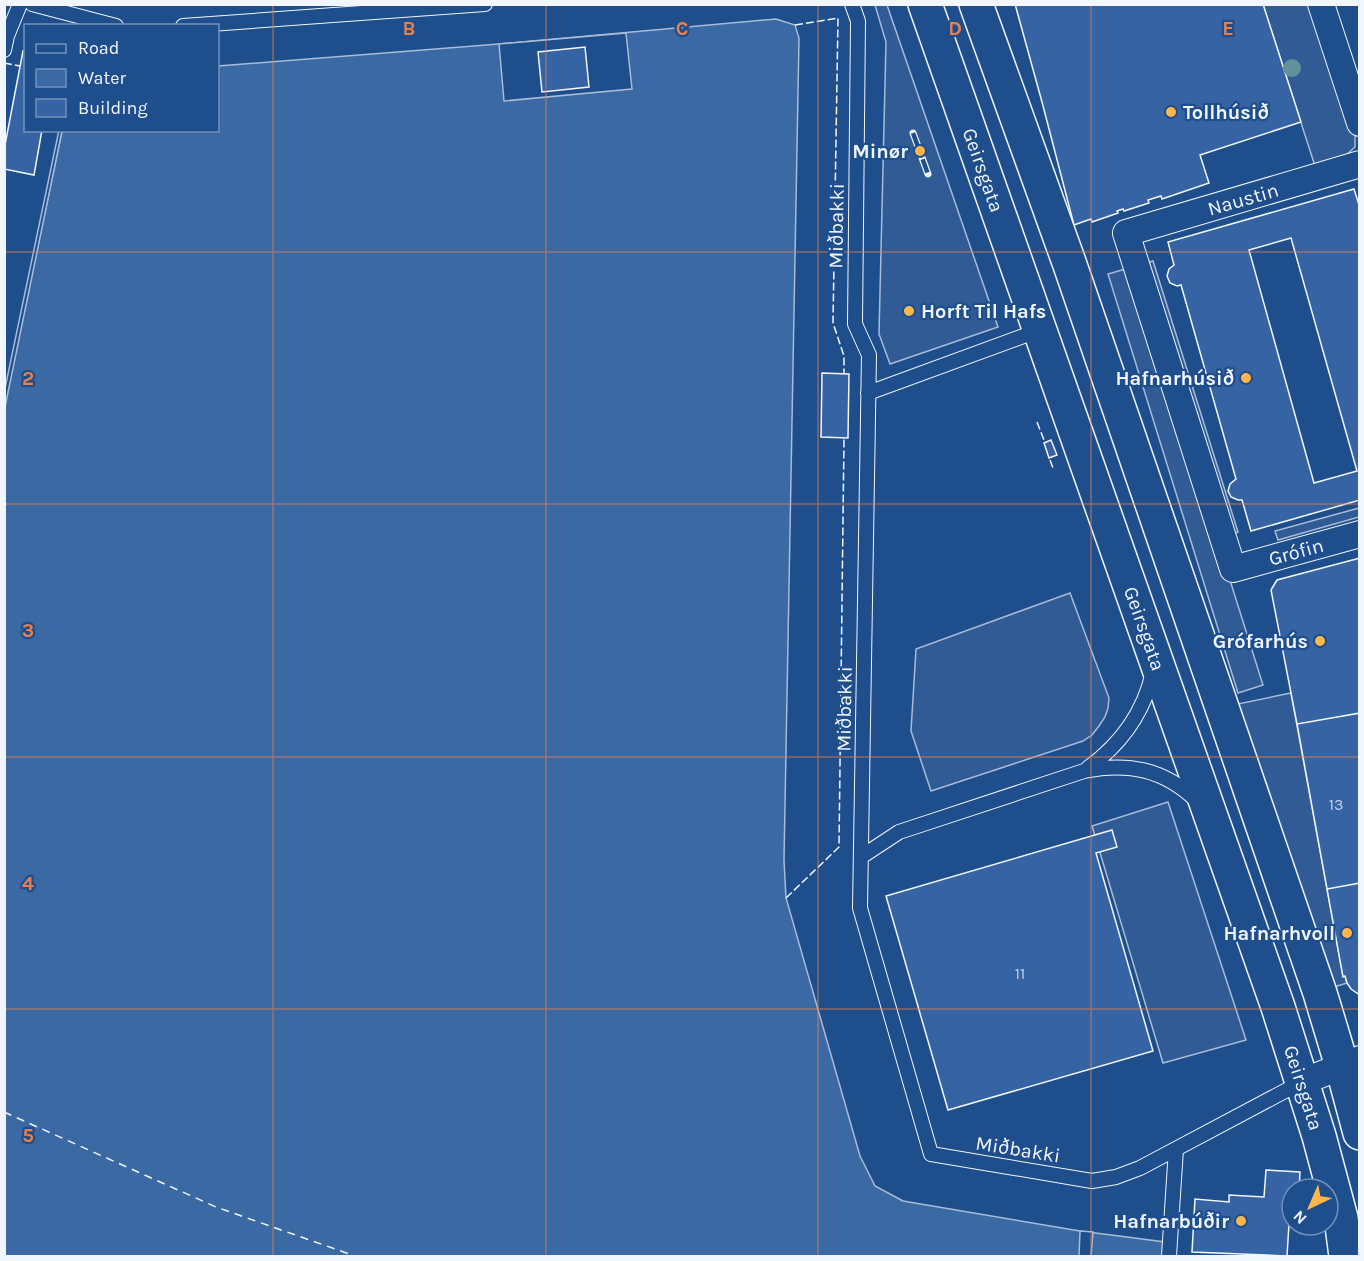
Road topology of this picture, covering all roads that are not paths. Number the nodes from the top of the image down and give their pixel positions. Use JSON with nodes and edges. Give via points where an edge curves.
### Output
{"nodes":[{"id":1,"x":20,"y":4,"type":"edge"},
{"id":2,"x":32,"y":4,"type":"edge"},
{"id":3,"x":485,"y":4,"type":"edge"},
{"id":4,"x":852,"y":4,"type":"edge"},
{"id":5,"x":925,"y":4,"type":"edge"},
{"id":6,"x":976,"y":4,"type":"edge"},
{"id":7,"x":1321,"y":4,"type":"edge"},
{"id":8,"x":108,"y":24,"type":"edge"},
{"id":9,"x":210,"y":24,"type":"edge"},
{"id":10,"x":4,"y":50,"type":"edge"},
{"id":11,"x":1359,"y":123,"type":"edge"},
{"id":12,"x":1359,"y":164,"type":"edge"},
{"id":13,"x":1040,"y":330,"type":"junction"},
{"id":14,"x":868,"y":393,"type":"junction"},
{"id":15,"x":1359,"y":534,"type":"edge"},
{"id":16,"x":1233,"y":569,"type":"joint"},
{"id":17,"x":1156,"y":660,"type":"junction"},
{"id":18,"x":1084,"y":771,"type":"junction"},
{"id":19,"x":1212,"y":819,"type":"junction"},
{"id":20,"x":861,"y":857,"type":"junction"},
{"id":21,"x":1351,"y":1063,"type":"edge"},
{"id":22,"x":1302,"y":1083,"type":"junction"},
{"id":23,"x":1359,"y":1133,"type":"edge"},
{"id":24,"x":1176,"y":1149,"type":"junction"},
{"id":25,"x":1169,"y":1257,"type":"edge"},
{"id":26,"x":1346,"y":1257,"type":"edge"}],
"edges":[{"from":1,"to":10,"type":"lane"},
{"from":2,"to":8,"type":"lane"},
{"from":3,"to":9,"type":"lane"},
{"from":4,"to":14,"type":"lane","name":"Miðbakki","via":[[858,21],[855,324],[869,355]]},
{"from":5,"to":13,"type":"main road","name":"Geirsgata"},
{"from":6,"to":21,"type":"main road","name":"Geirsgata","via":[[1320,993]]},
{"from":7,"to":11,"type":"street"},
{"from":12,"to":16,"type":"street","name":"Naustin","via":[[1126,233]]},
{"from":13,"to":14,"type":"lane"},
{"from":13,"to":17,"type":"main road","name":"Geirsgata"},
{"from":14,"to":20,"type":"lane","name":"Miðbakki"},
{"from":15,"to":16,"type":"street","name":"Grófin"},
{"from":17,"to":18,"type":"lane","via":[[1145,698],[1130,727],[1117,744]]},
{"from":17,"to":19,"type":"main road","name":"Geirsgata"},
{"from":18,"to":19,"type":"lane","via":[[1122,767],[1158,776],[1189,793]]},
{"from":18,"to":20,"type":"lane","via":[[899,832]]},
{"from":19,"to":22,"type":"main road","name":"Geirsgata"},
{"from":20,"to":24,"type":"lane","name":"Miðbakki","via":[[860,908],[931,1154],[1092,1181],[1140,1168]]},
{"from":21,"to":22,"type":"street"},
{"from":21,"to":23,"type":"main road","name":"Geirsgata"},
{"from":22,"to":24,"type":"lane"},
{"from":22,"to":26,"type":"main road","name":"Geirsgata","via":[[1341,1218]]},
{"from":24,"to":25,"type":"lane"}]}
